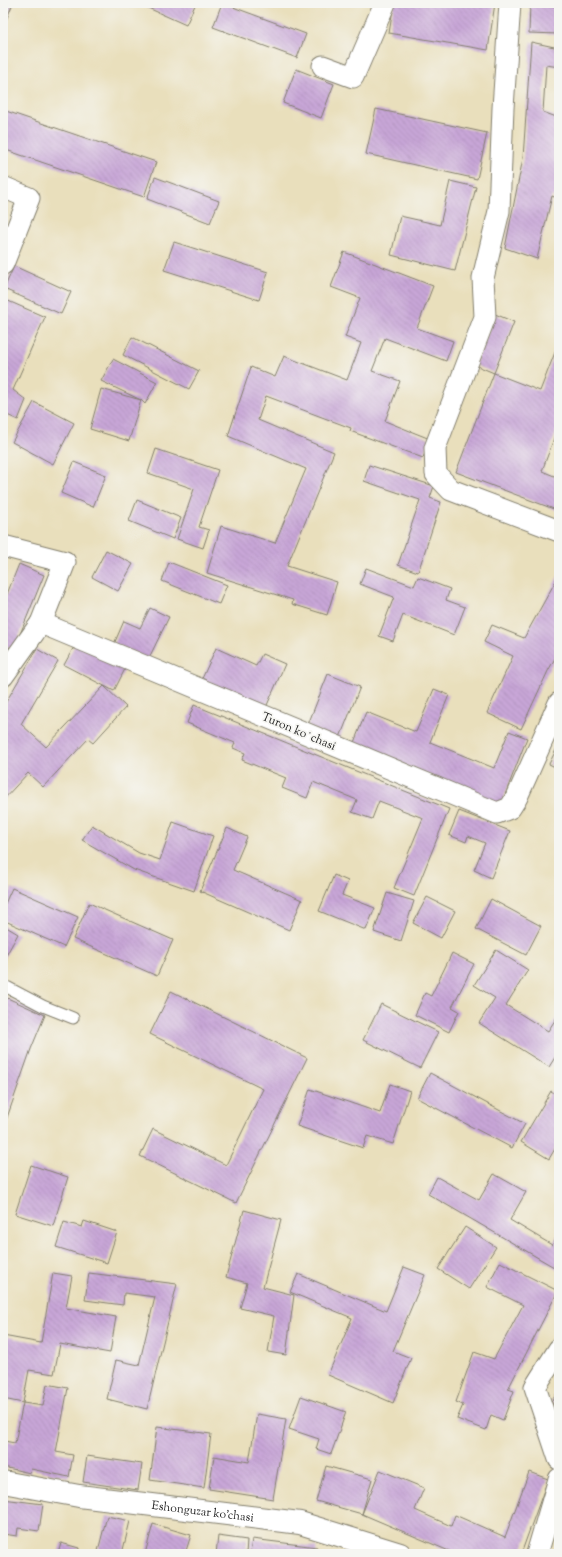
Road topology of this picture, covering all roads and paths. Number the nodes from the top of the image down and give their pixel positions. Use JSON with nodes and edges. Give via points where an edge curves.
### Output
{"nodes":[{"id":1,"x":385,"y":3,"type":"edge"},
{"id":2,"x":510,"y":3,"type":"edge"},
{"id":3,"x":323,"y":66,"type":"dead end"},
{"id":4,"x":3,"y":187,"type":"edge"},
{"id":5,"x":3,"y":264,"type":"edge"},
{"id":6,"x":559,"y":531,"type":"edge"},
{"id":7,"x":3,"y":546,"type":"edge"},
{"id":8,"x":41,"y":623,"type":"junction"},
{"id":9,"x":3,"y":676,"type":"edge"},
{"id":10,"x":559,"y":703,"type":"edge"},
{"id":11,"x":3,"y":985,"type":"edge"},
{"id":12,"x":74,"y":1018,"type":"dead end"},
{"id":13,"x":559,"y":1349,"type":"edge"},
{"id":14,"x":559,"y":1459,"type":"edge"},
{"id":15,"x":559,"y":1479,"type":"edge"},
{"id":16,"x":3,"y":1482,"type":"edge"},
{"id":17,"x":400,"y":1554,"type":"edge"},
{"id":18,"x":537,"y":1554,"type":"edge"}],
"edges":[{"from":1,"to":3,"type":"street","via":[[353,77]]},
{"from":2,"to":6,"type":"street","via":[[499,211],[483,278],[485,317],[435,448],[436,474],[451,490]]},
{"from":4,"to":5,"type":"street","via":[[29,198]]},
{"from":7,"to":8,"type":"street","via":[[65,562]]},
{"from":8,"to":9,"type":"street"},
{"from":8,"to":10,"type":"street","name":"Turon koʻchasi","via":[[497,813],[510,808],[517,796]]},
{"from":11,"to":12,"type":"lane","via":[[43,1006]]},
{"from":13,"to":14,"type":"street","via":[[535,1387]]},
{"from":15,"to":18,"type":"street"},
{"from":16,"to":17,"type":"street","name":"Eshonguzar ko'chasi","via":[[79,1496],[300,1524]]}]}
